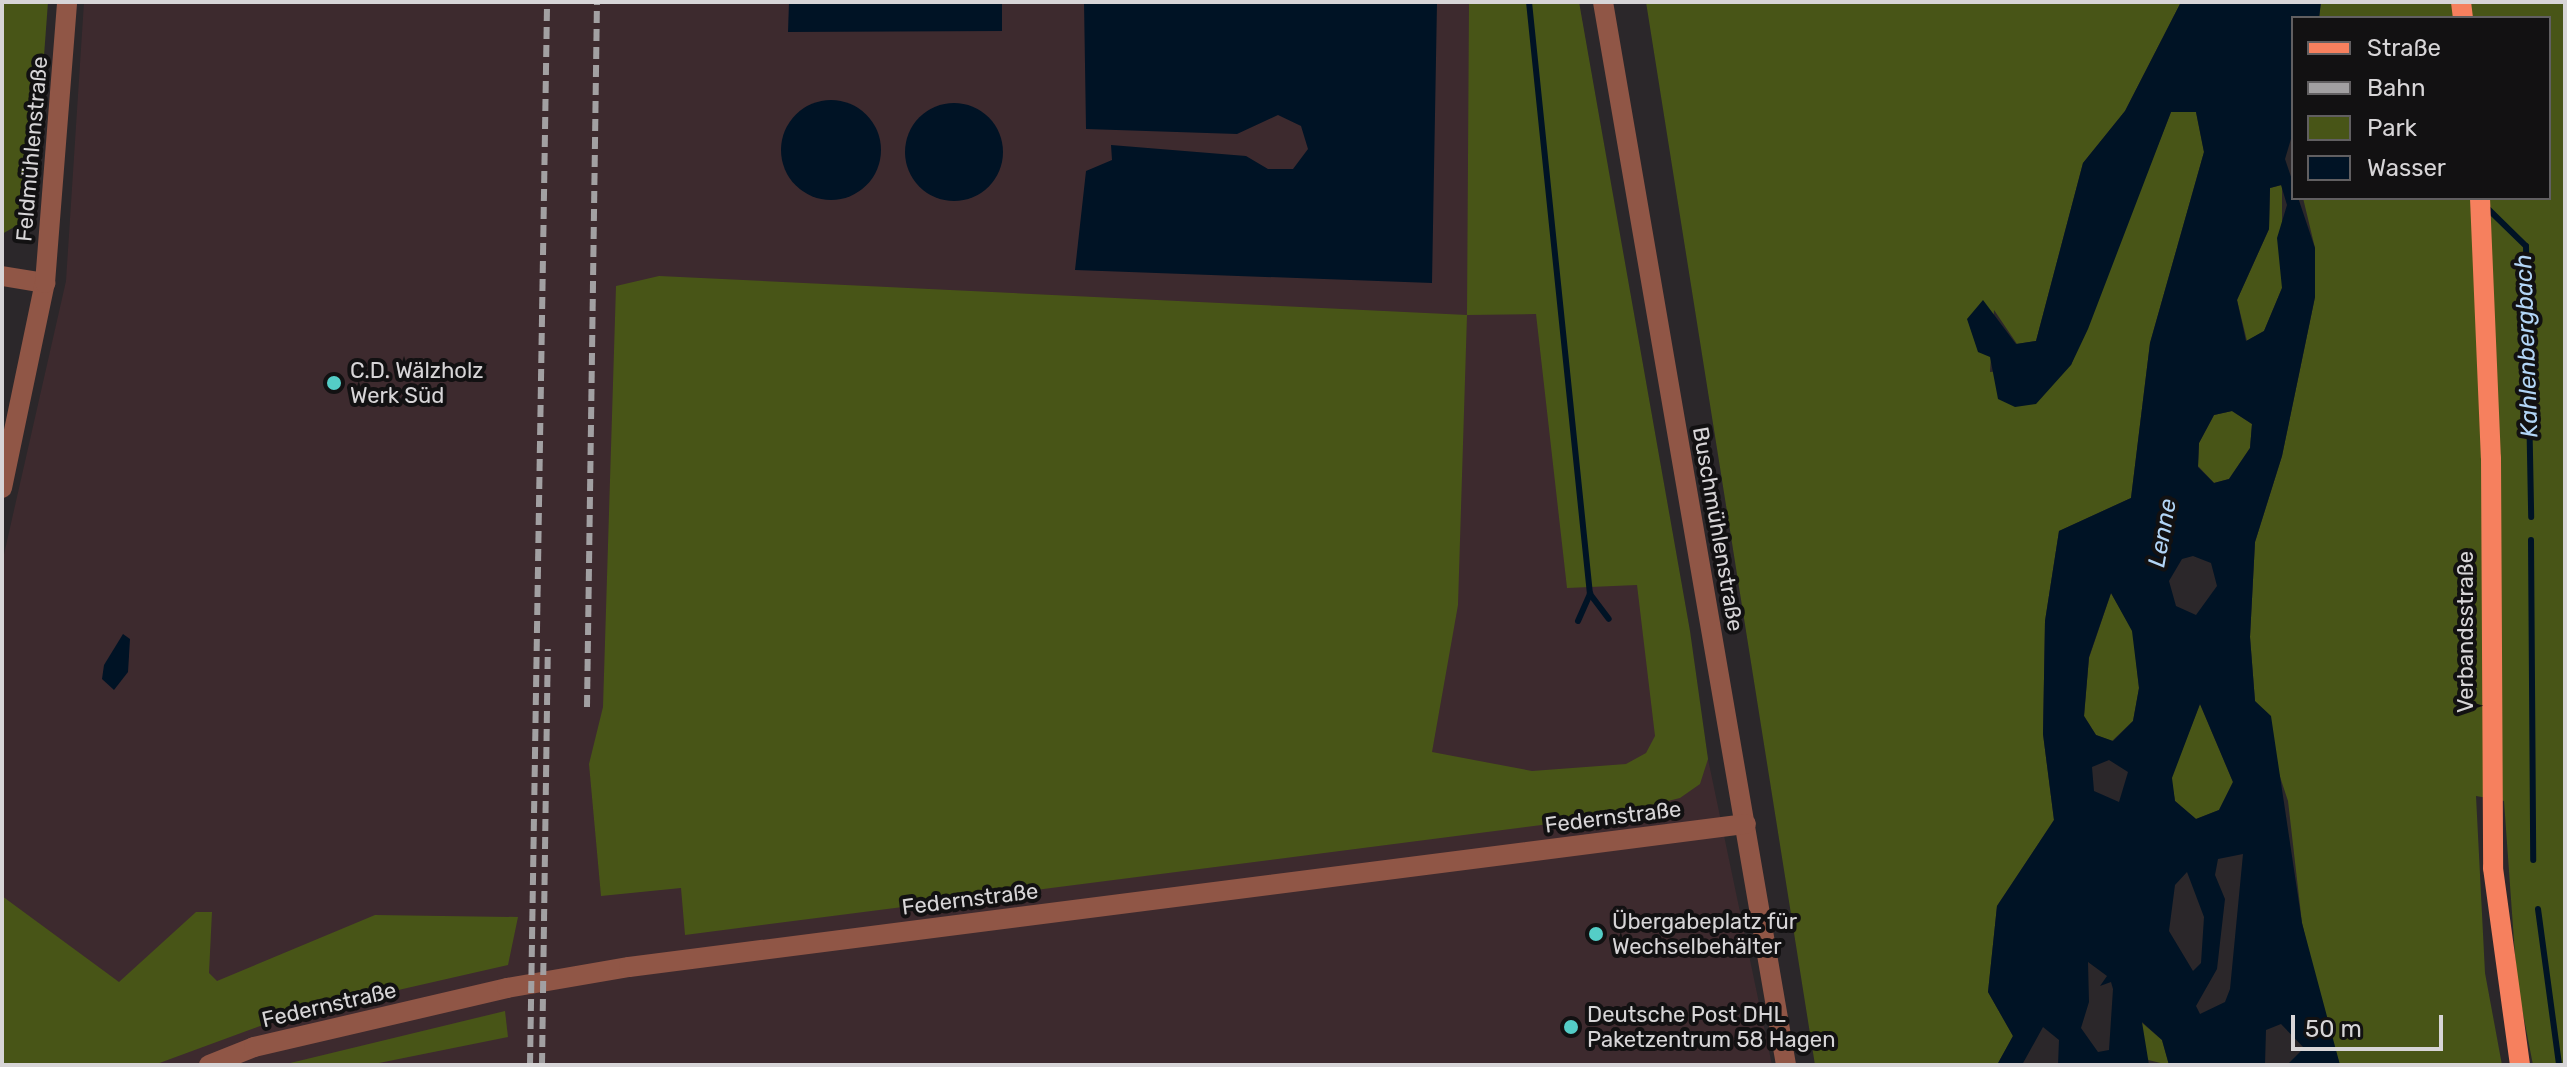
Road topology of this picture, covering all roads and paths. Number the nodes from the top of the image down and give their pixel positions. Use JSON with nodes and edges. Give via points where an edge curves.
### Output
{"nodes":[{"id":1,"x":67,"y":2,"type":"edge"},
{"id":2,"x":1603,"y":2,"type":"edge"},
{"id":3,"x":2480,"y":200,"type":"edge"},
{"id":4,"x":2,"y":276,"type":"edge"},
{"id":5,"x":45,"y":283,"type":"junction"},
{"id":6,"x":2,"y":488,"type":"edge"},
{"id":7,"x":1746,"y":824,"type":"junction"},
{"id":8,"x":209,"y":1065,"type":"edge"},
{"id":9,"x":1786,"y":1065,"type":"edge"},
{"id":10,"x":2520,"y":1065,"type":"edge"}],
"edges":[{"from":1,"to":5,"type":"street","name":"Feldmühlenstraße"},
{"from":2,"to":7,"type":"street","name":"Buschmühlenstraße"},
{"from":3,"to":10,"type":"main road","name":"Verbandsstraße","via":[[2493,868]]},
{"from":4,"to":5,"type":"street"},
{"from":5,"to":6,"type":"street","name":"Feldmühlenstraße"},
{"from":7,"to":8,"type":"street","name":"Federnstraße","via":[[629,967],[507,988],[254,1047]]},
{"from":7,"to":9,"type":"street","name":"Buschmühlenstraße"}]}
